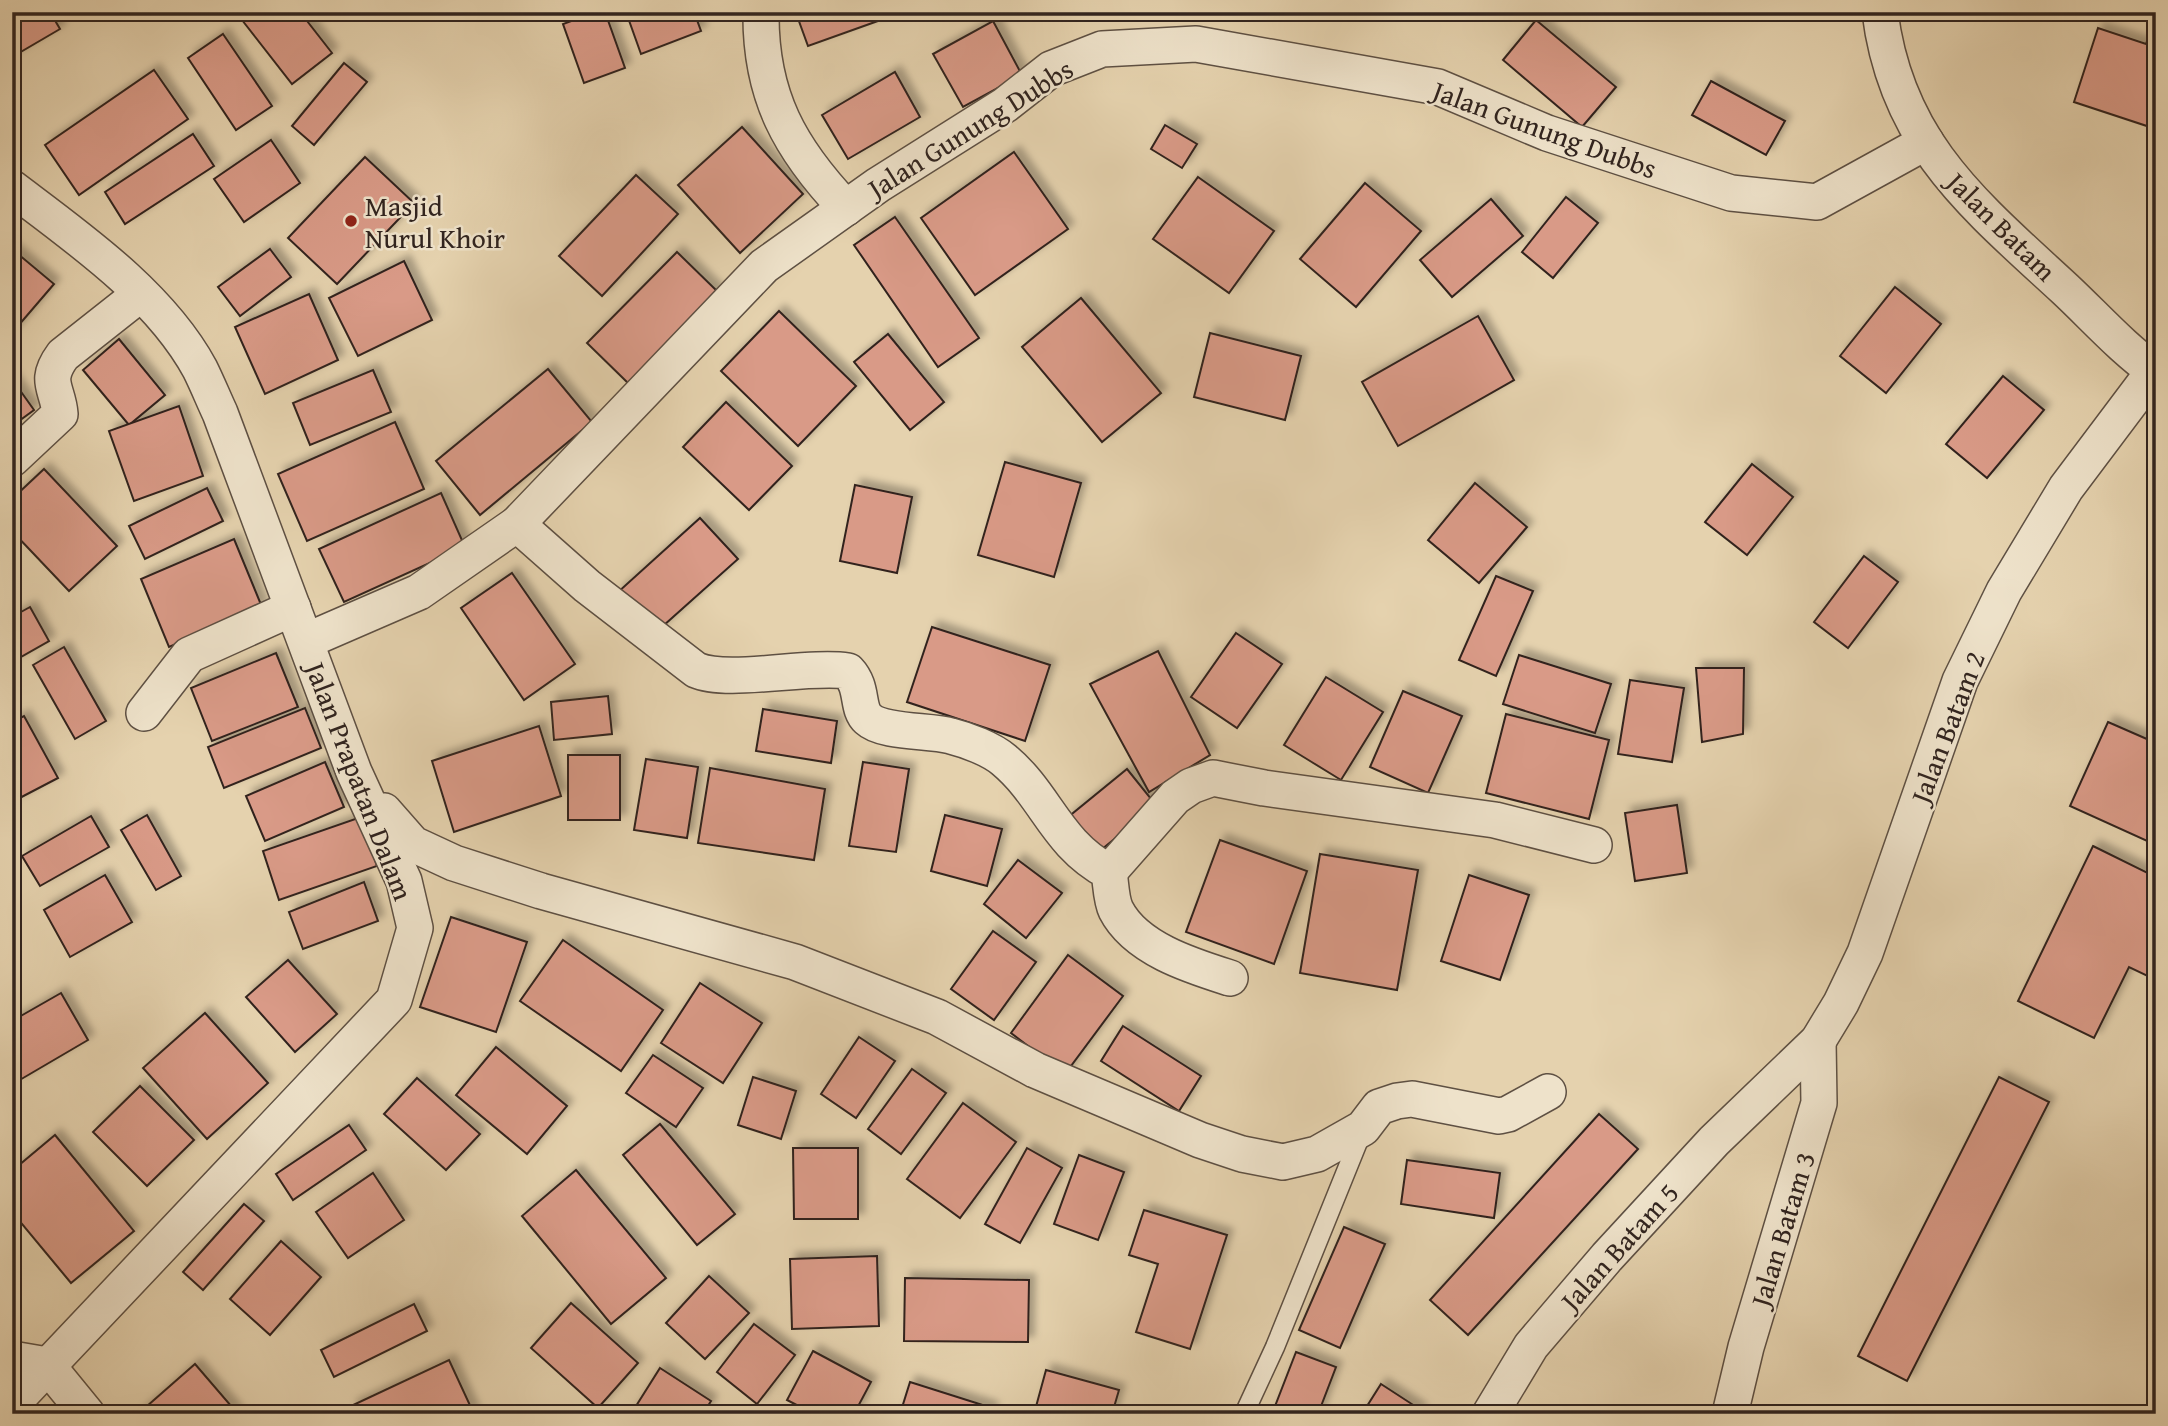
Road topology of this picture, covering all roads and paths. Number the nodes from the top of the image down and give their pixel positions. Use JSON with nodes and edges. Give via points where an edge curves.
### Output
{"nodes":[{"id":1,"x":761,"y":12,"type":"edge"},
{"id":2,"x":1880,"y":12,"type":"edge"},
{"id":3,"x":1926,"y":142,"type":"junction"},
{"id":4,"x":12,"y":188,"type":"edge"},
{"id":5,"x":846,"y":208,"type":"junction"},
{"id":6,"x":139,"y":295,"type":"junction"},
{"id":7,"x":2155,"y":371,"type":"edge"},
{"id":8,"x":12,"y":459,"type":"edge"},
{"id":9,"x":517,"y":524,"type":"junction"},
{"id":10,"x":293,"y":608,"type":"junction"},
{"id":11,"x":306,"y":642,"type":"junction"},
{"id":12,"x":144,"y":713,"type":"dead end"},
{"id":13,"x":354,"y":772,"type":"junction"},
{"id":14,"x":1594,"y":845,"type":"dead end"},
{"id":15,"x":1109,"y":873,"type":"junction"},
{"id":16,"x":1230,"y":978,"type":"dead end"},
{"id":17,"x":1818,"y":1041,"type":"junction"},
{"id":18,"x":1548,"y":1092,"type":"dead end"},
{"id":19,"x":1765,"y":1092,"type":"joint"},
{"id":20,"x":1363,"y":1128,"type":"junction"},
{"id":21,"x":12,"y":1359,"type":"edge"},
{"id":22,"x":47,"y":1365,"type":"junction"},
{"id":23,"x":12,"y":1404,"type":"edge"},
{"id":24,"x":87,"y":1414,"type":"edge"},
{"id":25,"x":1244,"y":1414,"type":"edge"},
{"id":26,"x":1490,"y":1414,"type":"edge"},
{"id":27,"x":1730,"y":1414,"type":"edge"}],
"edges":[{"from":1,"to":5,"type":"street","via":[[766,75],[790,140]]},
{"from":2,"to":3,"type":"street","name":"Jalan Batam","via":[[1896,84]]},
{"from":3,"to":5,"type":"street","name":"Jalan Gunung Dubbs","via":[[1817,202],[1731,193],[1547,133],[1438,87],[1196,44],[1102,49],[1051,69]]},
{"from":3,"to":7,"type":"street","name":"Jalan Batam","via":[[1959,189]]},
{"from":4,"to":6,"type":"street","name":"Jalan Prapatan Dalam","via":[[97,252]]},
{"from":5,"to":9,"type":"street","name":"Jalan Gunung Dubbs","via":[[764,266]]},
{"from":6,"to":8,"type":"street","via":[[63,355],[51,382],[60,414]]},
{"from":6,"to":10,"type":"street","name":"Jalan Prapatan Dalam","via":[[171,327],[199,368]]},
{"from":7,"to":17,"type":"street","name":"Jalan Batam 2","via":[[2066,488],[2004,591],[1960,681],[1865,953]]},
{"from":9,"to":11,"type":"street","name":"Jalan Gunung Dubbs","via":[[419,592]]},
{"from":9,"to":15,"type":"street","via":[[587,586],[696,670],[715,674],[848,671],[858,681],[863,712],[872,722],[951,736],[1003,759],[1074,849]]},
{"from":10,"to":11,"type":"street","name":"Jalan Prapatan Dalam"},
{"from":10,"to":12,"type":"street","via":[[189,655]]},
{"from":11,"to":13,"type":"street","name":"Jalan Prapatan Dalam"},
{"from":13,"to":20,"type":"street","via":[[413,844],[454,863],[795,962],[937,1017],[1035,1070],[1200,1140],[1283,1162],[1317,1154]]},
{"from":13,"to":22,"type":"street","name":"Jalan Prapatan Dalam","via":[[404,881],[415,928],[394,1000]]},
{"from":14,"to":15,"type":"street","via":[[1495,820],[1213,778],[1175,797]]},
{"from":15,"to":16,"type":"street","via":[[1116,909],[1133,930],[1174,960]]},
{"from":17,"to":19,"type":"street","name":"Jalan Batam 2"},
{"from":17,"to":27,"type":"street","name":"Jalan Batam 3","via":[[1819,1103]]},
{"from":18,"to":20,"type":"street","via":[[1499,1115],[1412,1099],[1397,1101],[1379,1107]]},
{"from":19,"to":26,"type":"street","name":"Jalan Batam 5","via":[[1607,1257],[1531,1346]]},
{"from":20,"to":25,"type":"lane"},
{"from":21,"to":22,"type":"street"},
{"from":22,"to":23,"type":"street","name":"Jalan Prapatan Dalam"},
{"from":22,"to":24,"type":"street"}]}
